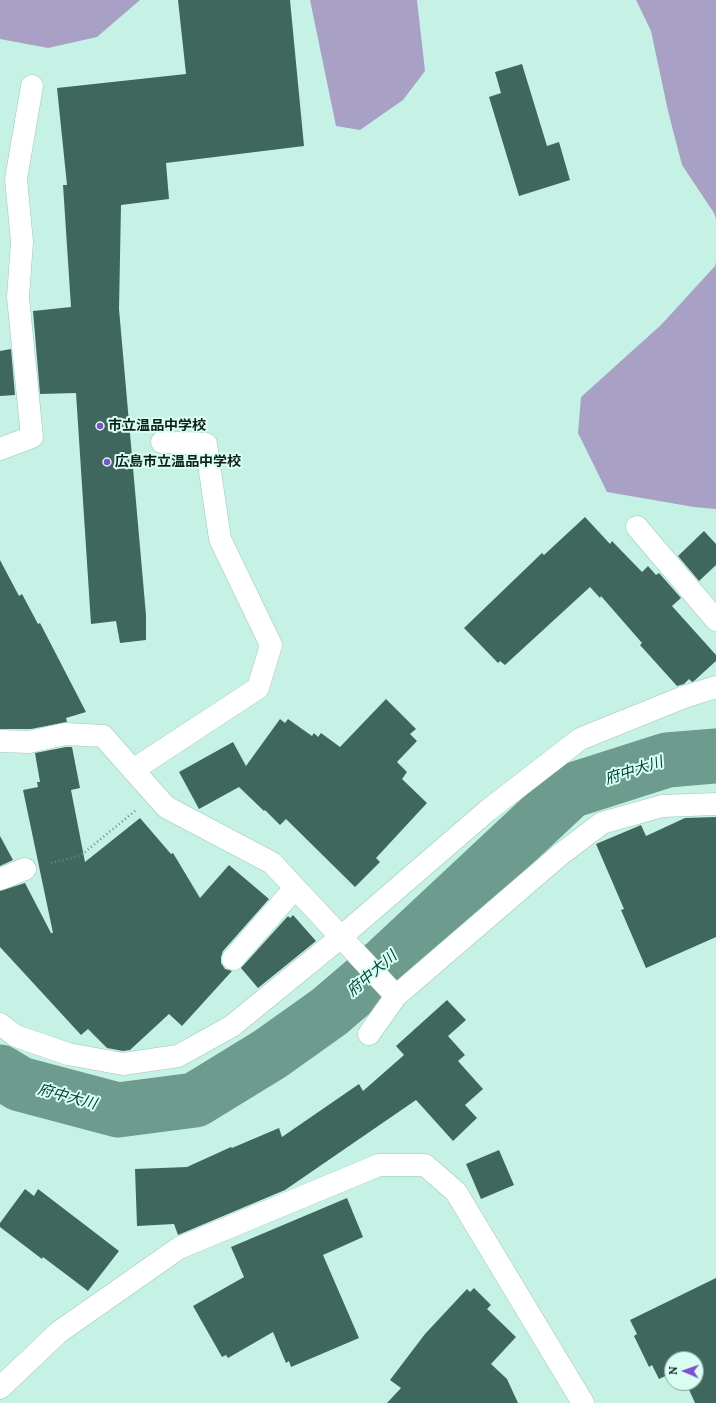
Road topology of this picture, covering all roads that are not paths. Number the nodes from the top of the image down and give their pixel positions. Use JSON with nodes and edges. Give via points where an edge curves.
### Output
{"nodes":[{"id":1,"x":32,"y":86,"type":"dead end"},
{"id":2,"x":162,"y":442,"type":"dead end"},
{"id":3,"x":0,"y":449,"type":"edge"},
{"id":4,"x":637,"y":527,"type":"dead end"},
{"id":5,"x":716,"y":620,"type":"edge"},
{"id":6,"x":716,"y":687,"type":"edge"},
{"id":7,"x":0,"y":741,"type":"edge"},
{"id":8,"x":133,"y":770,"type":"junction"},
{"id":9,"x":716,"y":804,"type":"edge"},
{"id":10,"x":25,"y":869,"type":"road end"},
{"id":11,"x":0,"y":878,"type":"edge"},
{"id":12,"x":295,"y":888,"type":"junction"},
{"id":13,"x":347,"y":943,"type":"junction"},
{"id":14,"x":233,"y":960,"type":"dead end"},
{"id":15,"x":393,"y":993,"type":"junction"},
{"id":16,"x":0,"y":1024,"type":"edge"},
{"id":17,"x":370,"y":1034,"type":"dead end"},
{"id":18,"x":0,"y":1388,"type":"edge"},
{"id":19,"x":583,"y":1403,"type":"edge"}],
"edges":[{"from":1,"to":3,"type":"street","via":[[16,179],[22,242],[18,297],[32,437]]},
{"from":2,"to":8,"type":"street","via":[[206,444],[220,539],[272,645],[258,688]]},
{"from":4,"to":5,"type":"street"},
{"from":6,"to":13,"type":"street","via":[[580,738],[487,811]]},
{"from":7,"to":8,"type":"street","via":[[29,742],[65,734],[103,736]]},
{"from":8,"to":12,"type":"street","via":[[166,807],[272,863]]},
{"from":9,"to":15,"type":"street","via":[[662,806],[602,823],[560,854]]},
{"from":10,"to":11,"type":"street"},
{"from":12,"to":13,"type":"street"},
{"from":12,"to":14,"type":"street"},
{"from":13,"to":15,"type":"street"},
{"from":13,"to":16,"type":"street","via":[[232,1026],[178,1056],[122,1064],[68,1054],[16,1036]]},
{"from":15,"to":17,"type":"street"},
{"from":18,"to":19,"type":"street","via":[[59,1332],[179,1248],[378,1165],[426,1165],[456,1192]]}]}
